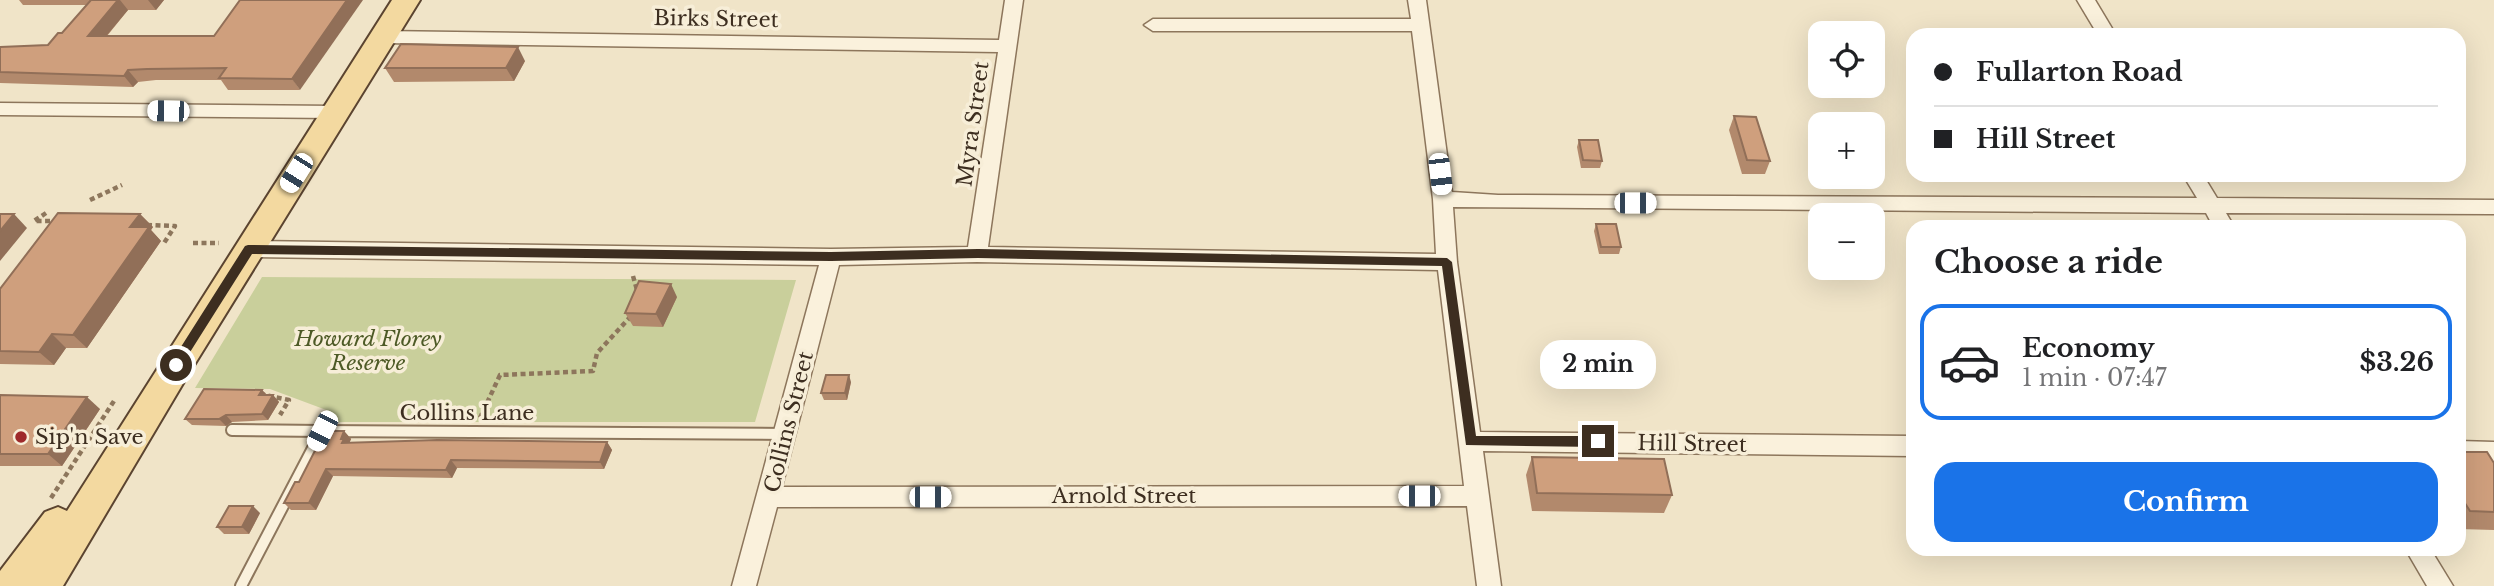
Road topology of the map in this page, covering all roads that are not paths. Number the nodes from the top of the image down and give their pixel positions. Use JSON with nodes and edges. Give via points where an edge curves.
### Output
{"nodes":[{"id":1,"x":406,"y":0,"type":"edge"},
{"id":2,"x":1014,"y":0,"type":"edge"},
{"id":3,"x":1417,"y":0,"type":"edge"},
{"id":4,"x":2086,"y":0,"type":"edge"},
{"id":5,"x":1421,"y":24,"type":"junction"},
{"id":6,"x":1153,"y":25,"type":"dead end"},
{"id":7,"x":2103,"y":28,"type":"edge"},
{"id":8,"x":382,"y":37,"type":"junction"},
{"id":9,"x":1007,"y":46,"type":"junction"},
{"id":10,"x":0,"y":110,"type":"edge"},
{"id":11,"x":335,"y":112,"type":"junction"},
{"id":12,"x":2197,"y":182,"type":"edge"},
{"id":13,"x":1443,"y":199,"type":"junction"},
{"id":14,"x":2212,"y":205,"type":"junction"},
{"id":15,"x":2494,"y":207,"type":"edge"},
{"id":16,"x":2220,"y":220,"type":"edge"},
{"id":17,"x":234,"y":246,"type":"junction"},
{"id":18,"x":978,"y":254,"type":"junction"},
{"id":19,"x":831,"y":257,"type":"junction"},
{"id":20,"x":1447,"y":262,"type":"junction"},
{"id":21,"x":176,"y":365,"type":"junction"},
{"id":22,"x":232,"y":430,"type":"dead end"},
{"id":23,"x":322,"y":431,"type":"junction"},
{"id":24,"x":786,"y":434,"type":"junction"},
{"id":25,"x":1471,"y":441,"type":"junction"},
{"id":26,"x":1906,"y":446,"type":"edge"},
{"id":27,"x":2466,"y":451,"type":"edge"},
{"id":28,"x":2494,"y":452,"type":"edge"},
{"id":29,"x":1478,"y":496,"type":"junction"},
{"id":30,"x":769,"y":497,"type":"junction"},
{"id":31,"x":2422,"y":556,"type":"edge"},
{"id":32,"x":12,"y":586,"type":"edge"},
{"id":33,"x":42,"y":586,"type":"edge"},
{"id":34,"x":241,"y":586,"type":"edge"},
{"id":35,"x":744,"y":586,"type":"edge"},
{"id":36,"x":1489,"y":586,"type":"edge"},
{"id":37,"x":2441,"y":586,"type":"edge"}],
"edges":[{"from":1,"to":8,"type":"main road"},
{"from":2,"to":9,"type":"street","name":"Myra Street"},
{"from":3,"to":5,"type":"street"},
{"from":4,"to":7,"type":"street"},
{"from":5,"to":6,"type":"street"},
{"from":5,"to":13,"type":"street"},
{"from":8,"to":9,"type":"street","name":"Birks Street"},
{"from":8,"to":11,"type":"main road"},
{"from":9,"to":18,"type":"street","name":"Myra Street"},
{"from":10,"to":11,"type":"street"},
{"from":11,"to":17,"type":"main road"},
{"from":12,"to":14,"type":"street"},
{"from":13,"to":14,"type":"street"},
{"from":13,"to":20,"type":"street"},
{"from":14,"to":15,"type":"street"},
{"from":14,"to":16,"type":"street"},
{"from":17,"to":19,"type":"street"},
{"from":17,"to":21,"type":"main road"},
{"from":18,"to":19,"type":"street"},
{"from":18,"to":20,"type":"street"},
{"from":19,"to":24,"type":"street","name":"Collins Street"},
{"from":20,"to":25,"type":"street"},
{"from":21,"to":32,"type":"main road"},
{"from":21,"to":33,"type":"main road"},
{"from":22,"to":23,"type":"lane","name":"Collins Lane"},
{"from":23,"to":24,"type":"lane","name":"Collins Lane"},
{"from":23,"to":34,"type":"lane"},
{"from":24,"to":30,"type":"street","name":"Collins Street"},
{"from":25,"to":26,"type":"street","name":"Hill Street"},
{"from":25,"to":29,"type":"street"},
{"from":27,"to":28,"type":"street"},
{"from":29,"to":30,"type":"street","name":"Arnold Street"},
{"from":29,"to":36,"type":"street"},
{"from":30,"to":35,"type":"street","name":"Collins Street"},
{"from":31,"to":37,"type":"street"}]}
